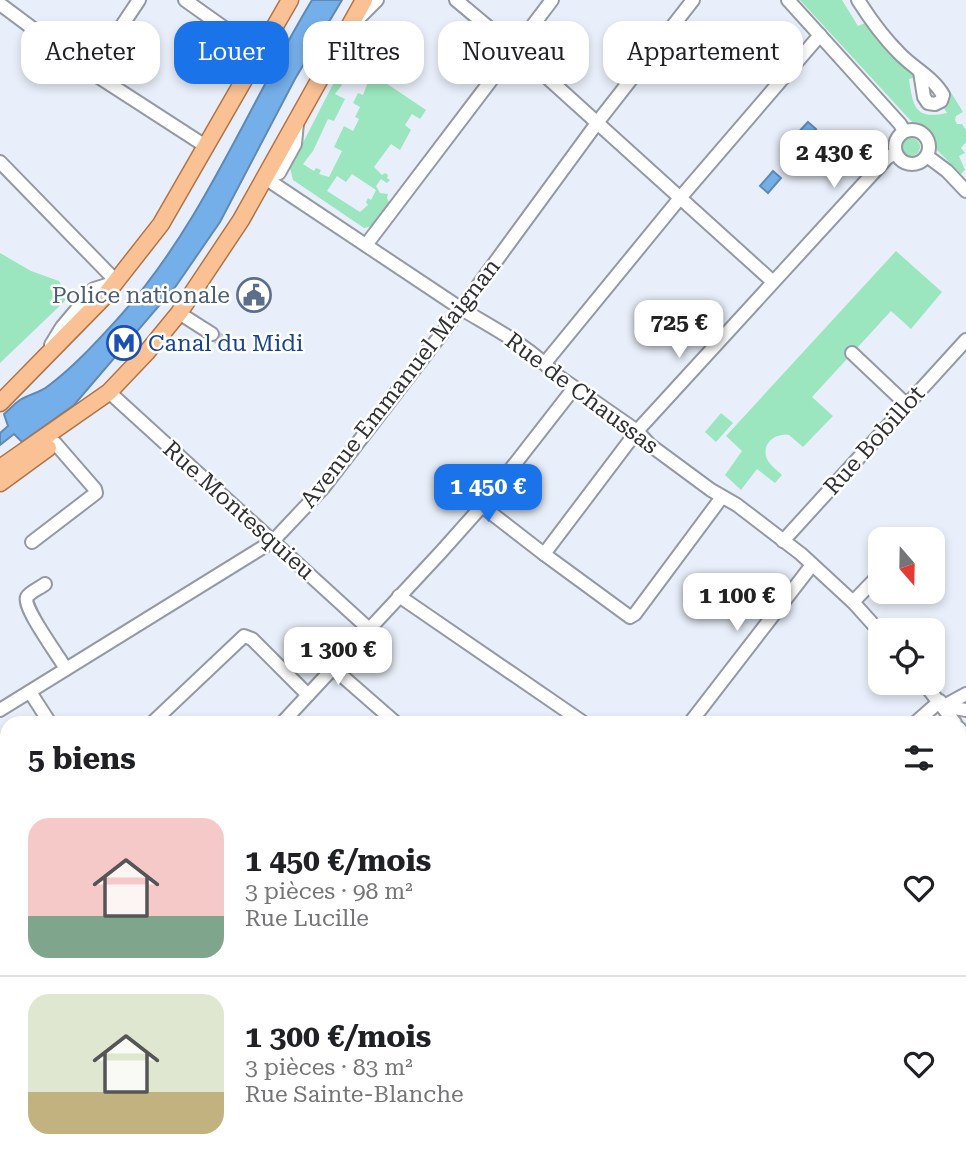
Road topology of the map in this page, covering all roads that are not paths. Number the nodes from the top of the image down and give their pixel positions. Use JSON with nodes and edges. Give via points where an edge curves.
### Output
{"nodes":[{"id":1,"x":139,"y":0,"type":"edge"},
{"id":2,"x":185,"y":0,"type":"edge"},
{"id":3,"x":290,"y":0,"type":"edge"},
{"id":4,"x":364,"y":0,"type":"edge"},
{"id":5,"x":377,"y":0,"type":"edge"},
{"id":6,"x":456,"y":0,"type":"edge"},
{"id":7,"x":552,"y":0,"type":"edge"},
{"id":8,"x":693,"y":0,"type":"edge"},
{"id":9,"x":788,"y":0,"type":"edge"},
{"id":10,"x":858,"y":0,"type":"edge"},
{"id":11,"x":0,"y":4,"type":"edge"},
{"id":12,"x":23,"y":21,"type":"edge"},
{"id":13,"x":125,"y":21,"type":"edge"},
{"id":14,"x":215,"y":21,"type":"edge"},
{"id":15,"x":277,"y":21,"type":"edge"},
{"id":16,"x":353,"y":21,"type":"edge"},
{"id":17,"x":357,"y":21,"type":"edge"},
{"id":18,"x":480,"y":21,"type":"edge"},
{"id":19,"x":536,"y":21,"type":"edge"},
{"id":20,"x":820,"y":35,"type":"junction"},
{"id":21,"x":920,"y":72,"type":"dead end"},
{"id":22,"x":110,"y":84,"type":"edge"},
{"id":23,"x":241,"y":84,"type":"edge"},
{"id":24,"x":317,"y":84,"type":"edge"},
{"id":25,"x":488,"y":84,"type":"edge"},
{"id":26,"x":552,"y":84,"type":"edge"},
{"id":27,"x":597,"y":124,"type":"junction"},
{"id":28,"x":904,"y":131,"type":"junction"},
{"id":29,"x":207,"y":147,"type":"junction"},
{"id":30,"x":895,"y":153,"type":"junction"},
{"id":31,"x":927,"y":156,"type":"junction"},
{"id":32,"x":0,"y":162,"type":"edge"},
{"id":33,"x":265,"y":178,"type":"junction"},
{"id":34,"x":966,"y":191,"type":"edge"},
{"id":35,"x":680,"y":198,"type":"junction"},
{"id":36,"x":366,"y":245,"type":"junction"},
{"id":37,"x":772,"y":281,"type":"junction"},
{"id":38,"x":117,"y":282,"type":"junction"},
{"id":39,"x":460,"y":308,"type":"junction"},
{"id":40,"x":179,"y":313,"type":"junction"},
{"id":41,"x":212,"y":334,"type":"tunnel mouth"},
{"id":42,"x":966,"y":340,"type":"edge"},
{"id":43,"x":852,"y":353,"type":"dead end"},
{"id":44,"x":46,"y":356,"type":"junction"},
{"id":45,"x":545,"y":363,"type":"junction"},
{"id":46,"x":574,"y":388,"type":"junction"},
{"id":47,"x":0,"y":389,"type":"edge"},
{"id":48,"x":109,"y":392,"type":"junction"},
{"id":49,"x":0,"y":403,"type":"edge"},
{"id":50,"x":907,"y":405,"type":"junction"},
{"id":51,"x":636,"y":431,"type":"junction"},
{"id":52,"x":55,"y":443,"type":"junction"},
{"id":53,"x":0,"y":468,"type":"edge"},
{"id":54,"x":0,"y":483,"type":"edge"},
{"id":55,"x":722,"y":497,"type":"junction"},
{"id":56,"x":482,"y":506,"type":"junction"},
{"id":57,"x":273,"y":541,"type":"junction"},
{"id":58,"x":783,"y":541,"type":"junction"},
{"id":59,"x":32,"y":542,"type":"dead end"},
{"id":60,"x":544,"y":554,"type":"junction"},
{"id":61,"x":812,"y":565,"type":"junction"},
{"id":62,"x":45,"y":584,"type":"dead end"},
{"id":63,"x":868,"y":586,"type":"edge"},
{"id":64,"x":400,"y":596,"type":"junction"},
{"id":65,"x":853,"y":602,"type":"junction"},
{"id":66,"x":868,"y":619,"type":"edge"},
{"id":67,"x":369,"y":629,"type":"junction"},
{"id":68,"x":333,"y":668,"type":"junction"},
{"id":69,"x":66,"y":669,"type":"junction"},
{"id":70,"x":30,"y":692,"type":"junction"},
{"id":71,"x":966,"y":694,"type":"edge"},
{"id":72,"x":308,"y":695,"type":"junction"},
{"id":73,"x":934,"y":695,"type":"edge"},
{"id":74,"x":942,"y":704,"type":"junction"},
{"id":75,"x":0,"y":710,"type":"edge"},
{"id":76,"x":966,"y":710,"type":"edge"},
{"id":77,"x":45,"y":716,"type":"edge"},
{"id":78,"x":159,"y":716,"type":"edge"},
{"id":79,"x":288,"y":716,"type":"edge"},
{"id":80,"x":388,"y":716,"type":"edge"},
{"id":81,"x":574,"y":716,"type":"edge"},
{"id":82,"x":695,"y":716,"type":"edge"},
{"id":83,"x":925,"y":716,"type":"edge"},
{"id":84,"x":950,"y":716,"type":"edge"}],
"edges":[{"from":1,"to":13,"type":"street"},
{"from":2,"to":14,"type":"street"},
{"from":3,"to":15,"type":"main road"},
{"from":4,"to":16,"type":"main road"},
{"from":5,"to":17,"type":"street"},
{"from":6,"to":18,"type":"street"},
{"from":7,"to":19,"type":"street"},
{"from":8,"to":27,"type":"street","name":"Avenue Emmanuel Maignan"},
{"from":9,"to":20,"type":"street"},
{"from":10,"to":21,"type":"street","via":[[884,37]]},
{"from":11,"to":12,"type":"street"},
{"from":20,"to":28,"type":"street"},
{"from":20,"to":35,"type":"street"},
{"from":22,"to":29,"type":"street"},
{"from":23,"to":29,"type":"main road"},
{"from":24,"to":33,"type":"main road"},
{"from":25,"to":36,"type":"street"},
{"from":26,"to":27,"type":"street"},
{"from":27,"to":35,"type":"street","via":[[653,166]]},
{"from":27,"to":39,"type":"street","name":"Avenue Emmanuel Maignan"},
{"from":28,"to":30,"type":"street","via":[[894,143]]},
{"from":28,"to":31,"type":"street","via":[[925,135]]},
{"from":29,"to":38,"type":"main road","via":[[161,224]]},
{"from":30,"to":31,"type":"street","via":[[902,162],[913,164]]},
{"from":30,"to":37,"type":"street"},
{"from":31,"to":34,"type":"street"},
{"from":32,"to":38,"type":"street"},
{"from":33,"to":36,"type":"street","name":"Rue de Chaussas"},
{"from":33,"to":40,"type":"main road"},
{"from":35,"to":37,"type":"street"},
{"from":35,"to":45,"type":"street"},
{"from":36,"to":39,"type":"street","name":"Rue de Chaussas"},
{"from":37,"to":51,"type":"street"},
{"from":38,"to":44,"type":"main road"},
{"from":39,"to":45,"type":"street","name":"Rue de Chaussas"},
{"from":39,"to":57,"type":"street","name":"Avenue Emmanuel Maignan","via":[[323,488]]},
{"from":40,"to":41,"type":"street"},
{"from":40,"to":48,"type":"main road"},
{"from":42,"to":50,"type":"street","name":"Rue Bobillot"},
{"from":43,"to":50,"type":"street"},
{"from":44,"to":47,"type":"main road"},
{"from":44,"to":49,"type":"main road"},
{"from":45,"to":46,"type":"street","name":"Rue de Chaussas"},
{"from":46,"to":51,"type":"street","name":"Rue de Chaussas"},
{"from":46,"to":56,"type":"street"},
{"from":48,"to":52,"type":"main road"},
{"from":48,"to":53,"type":"main road"},
{"from":48,"to":57,"type":"street","name":"Rue Montesquieu"},
{"from":50,"to":58,"type":"street","name":"Rue Bobillot"},
{"from":51,"to":55,"type":"street","name":"Rue de Chaussas"},
{"from":51,"to":60,"type":"street"},
{"from":52,"to":54,"type":"main road"},
{"from":52,"to":59,"type":"street","via":[[96,493]]},
{"from":55,"to":58,"type":"street","name":"Rue de Chaussas"},
{"from":55,"to":60,"type":"street","via":[[630,617]]},
{"from":56,"to":60,"type":"street"},
{"from":56,"to":64,"type":"street"},
{"from":57,"to":67,"type":"street","name":"Rue Montesquieu"},
{"from":57,"to":69,"type":"street","name":"Avenue Emmanuel Maignan"},
{"from":58,"to":61,"type":"street","name":"Rue de Chaussas"},
{"from":61,"to":65,"type":"street","name":"Rue de Chaussas"},
{"from":61,"to":82,"type":"street"},
{"from":62,"to":69,"type":"street","via":[[27,596],[26,602]]},
{"from":63,"to":65,"type":"street"},
{"from":64,"to":67,"type":"street"},
{"from":64,"to":81,"type":"street"},
{"from":65,"to":66,"type":"street","name":"Rue de Chaussas"},
{"from":67,"to":68,"type":"street"},
{"from":68,"to":72,"type":"street"},
{"from":68,"to":80,"type":"street"},
{"from":69,"to":70,"type":"street","name":"Avenue Emmanuel Maignan"},
{"from":70,"to":75,"type":"street","name":"Avenue Emmanuel Maignan"},
{"from":70,"to":77,"type":"street"},
{"from":71,"to":74,"type":"street"},
{"from":72,"to":78,"type":"street","via":[[253,639],[244,636]]},
{"from":72,"to":79,"type":"street"},
{"from":73,"to":74,"type":"street"},
{"from":74,"to":76,"type":"street"},
{"from":74,"to":83,"type":"street"},
{"from":74,"to":84,"type":"street"}]}
